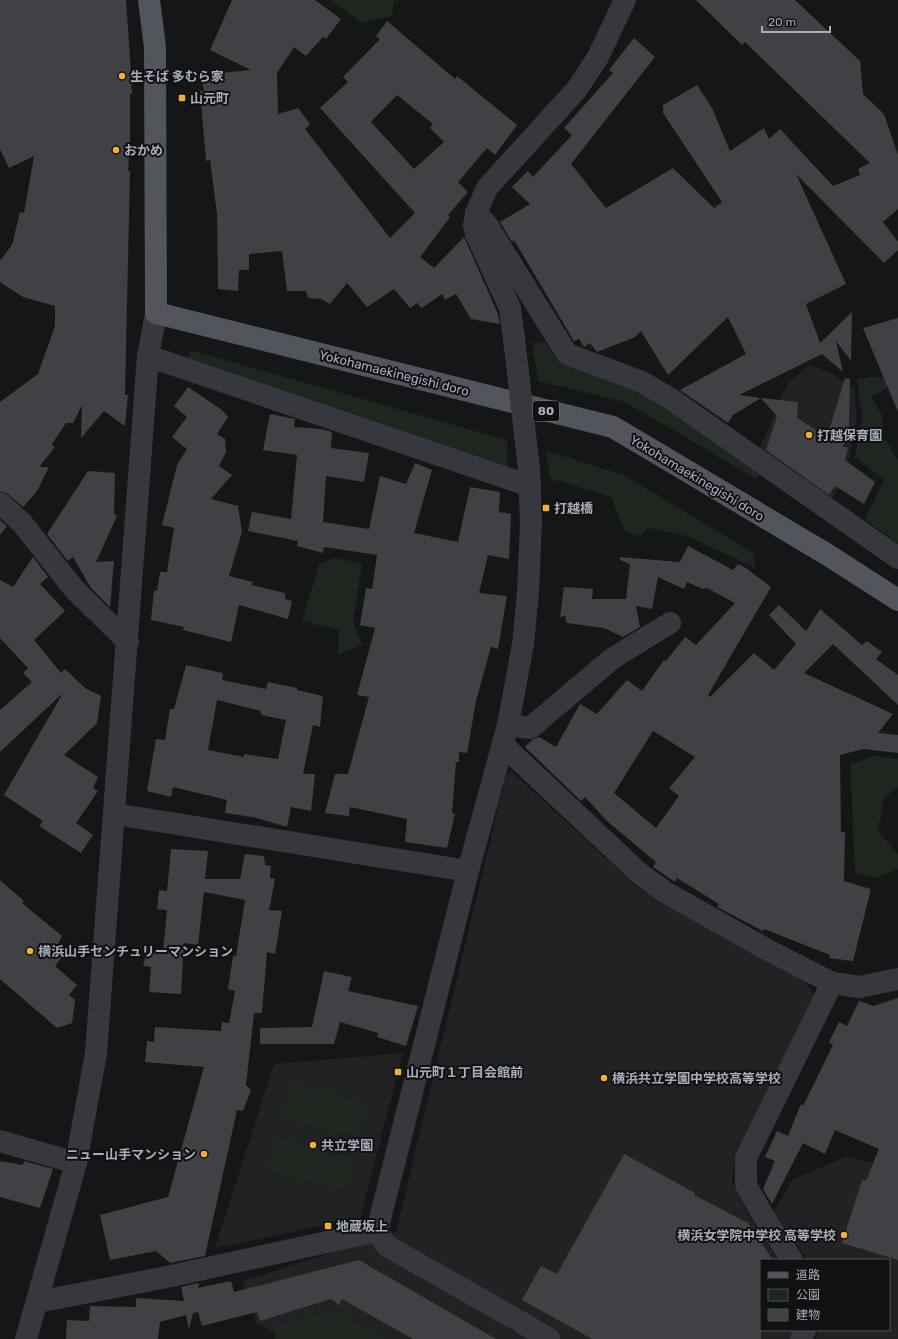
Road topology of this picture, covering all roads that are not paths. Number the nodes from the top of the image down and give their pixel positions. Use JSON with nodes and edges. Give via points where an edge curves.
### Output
{"nodes":[{"id":1,"x":148,"y":0,"type":"edge"},
{"id":2,"x":625,"y":0,"type":"edge"},
{"id":3,"x":476,"y":213,"type":"junction"},
{"id":4,"x":156,"y":313,"type":"junction"},
{"id":5,"x":148,"y":356,"type":"junction"},
{"id":6,"x":530,"y":478,"type":"junction"},
{"id":7,"x":0,"y":503,"type":"edge"},
{"id":8,"x":898,"y":558,"type":"edge"},
{"id":9,"x":898,"y":600,"type":"edge"},
{"id":10,"x":670,"y":623,"type":"dead end"},
{"id":11,"x":128,"y":642,"type":"junction"},
{"id":12,"x":506,"y":735,"type":"junction"},
{"id":13,"x":115,"y":814,"type":"junction"},
{"id":14,"x":468,"y":871,"type":"junction"},
{"id":15,"x":898,"y":979,"type":"edge"},
{"id":16,"x":832,"y":983,"type":"junction"},
{"id":17,"x":0,"y":1141,"type":"edge"},
{"id":18,"x":76,"y":1162,"type":"junction"},
{"id":19,"x":377,"y":1231,"type":"junction"},
{"id":20,"x":791,"y":1259,"type":"edge"},
{"id":21,"x":37,"y":1302,"type":"junction"},
{"id":22,"x":26,"y":1339,"type":"edge"},
{"id":23,"x":550,"y":1339,"type":"edge"}],
"edges":[{"from":1,"to":4,"type":"main road","via":[[155,47]]},
{"from":2,"to":3,"type":"street","via":[[588,74],[487,188]]},
{"from":3,"to":6,"type":"street","bridge":true,"via":[[476,234],[510,308]]},
{"from":3,"to":8,"type":"street","via":[[487,225],[567,354],[642,382],[671,399]]},
{"from":4,"to":5,"type":"street"},
{"from":4,"to":9,"type":"main road","name":"Yokohamaekinegishi doro","number":"80","via":[[613,428],[828,555]]},
{"from":5,"to":6,"type":"street"},
{"from":5,"to":11,"type":"street"},
{"from":6,"to":12,"type":"street","via":[[528,592],[523,644]]},
{"from":7,"to":11,"type":"street","via":[[22,523],[74,589]]},
{"from":10,"to":12,"type":"street","via":[[613,658],[530,728]]},
{"from":11,"to":13,"type":"street"},
{"from":12,"to":14,"type":"street"},
{"from":12,"to":16,"type":"street","via":[[639,874],[766,949]]},
{"from":13,"to":14,"type":"street"},
{"from":13,"to":18,"type":"street","via":[[96,1053]]},
{"from":14,"to":19,"type":"street"},
{"from":15,"to":16,"type":"street","via":[[859,987]]},
{"from":16,"to":20,"type":"street","via":[[746,1158],[746,1185]]},
{"from":17,"to":18,"type":"street"},
{"from":18,"to":21,"type":"street"},
{"from":19,"to":21,"type":"street","via":[[162,1278]]},
{"from":19,"to":23,"type":"street","via":[[387,1246]]},
{"from":21,"to":22,"type":"street"}]}
